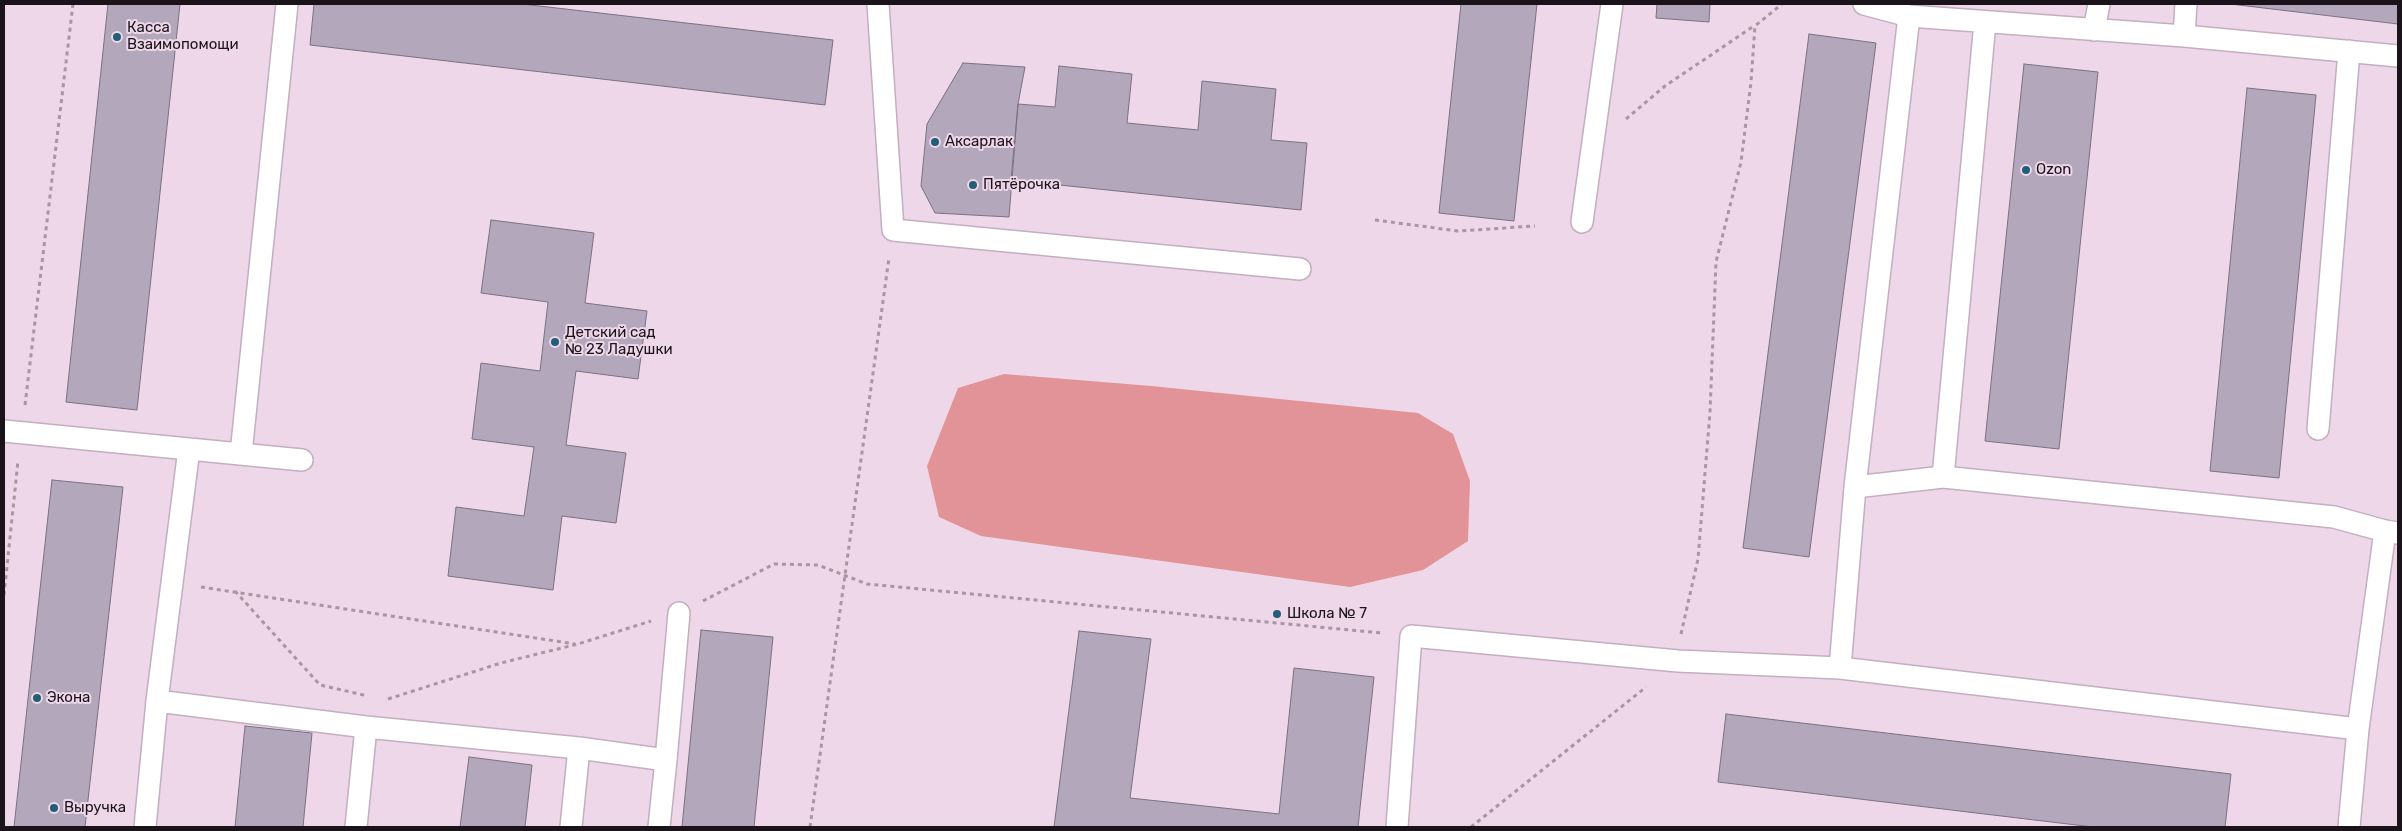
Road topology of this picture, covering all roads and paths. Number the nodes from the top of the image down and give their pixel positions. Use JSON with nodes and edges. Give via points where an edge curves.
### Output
{"nodes":[{"id":1,"x":73,"y":4,"type":"edge"},
{"id":2,"x":287,"y":4,"type":"edge"},
{"id":3,"x":878,"y":4,"type":"edge"},
{"id":4,"x":1612,"y":4,"type":"edge"},
{"id":5,"x":1782,"y":4,"type":"edge"},
{"id":6,"x":1864,"y":4,"type":"edge"},
{"id":7,"x":2099,"y":4,"type":"edge"},
{"id":8,"x":2186,"y":4,"type":"edge"},
{"id":9,"x":1909,"y":16,"type":"junction"},
{"id":10,"x":1985,"y":22,"type":"junction"},
{"id":11,"x":1755,"y":26,"type":"junction"},
{"id":12,"x":2094,"y":30,"type":"junction"},
{"id":13,"x":2184,"y":36,"type":"junction"},
{"id":14,"x":2348,"y":51,"type":"junction"},
{"id":15,"x":2398,"y":56,"type":"edge"},
{"id":16,"x":1593,"y":144,"type":"junction"},
{"id":17,"x":1375,"y":220,"type":"dead end"},
{"id":18,"x":1582,"y":222,"type":"dead end"},
{"id":19,"x":1535,"y":226,"type":"dead end"},
{"id":20,"x":893,"y":230,"type":"junction"},
{"id":21,"x":1300,"y":269,"type":"dead end"},
{"id":22,"x":2318,"y":429,"type":"dead end"},
{"id":23,"x":12,"y":432,"type":"edge"},
{"id":24,"x":189,"y":449,"type":"junction"},
{"id":25,"x":241,"y":454,"type":"junction"},
{"id":26,"x":302,"y":460,"type":"dead end"},
{"id":27,"x":1942,"y":477,"type":"junction"},
{"id":28,"x":1855,"y":487,"type":"junction"},
{"id":29,"x":2391,"y":532,"type":"edge"},
{"id":30,"x":172,"y":583,"type":"junction"},
{"id":31,"x":234,"y":591,"type":"junction"},
{"id":32,"x":4,"y":595,"type":"edge"},
{"id":33,"x":679,"y":613,"type":"junction"},
{"id":34,"x":1412,"y":636,"type":"junction"},
{"id":35,"x":578,"y":644,"type":"junction"},
{"id":36,"x":1678,"y":661,"type":"junction"},
{"id":37,"x":1840,"y":668,"type":"junction"},
{"id":38,"x":387,"y":700,"type":"junction"},
{"id":39,"x":157,"y":701,"type":"junction"},
{"id":40,"x":366,"y":727,"type":"junction"},
{"id":41,"x":2358,"y":729,"type":"junction"},
{"id":42,"x":579,"y":748,"type":"junction"},
{"id":43,"x":666,"y":760,"type":"junction"},
{"id":44,"x":145,"y":827,"type":"edge"},
{"id":45,"x":356,"y":827,"type":"edge"},
{"id":46,"x":571,"y":827,"type":"edge"},
{"id":47,"x":659,"y":827,"type":"edge"},
{"id":48,"x":810,"y":827,"type":"edge"},
{"id":49,"x":1398,"y":827,"type":"edge"},
{"id":50,"x":1471,"y":827,"type":"edge"},
{"id":51,"x":2350,"y":827,"type":"edge"}],
"edges":[{"from":1,"to":23,"type":"path"},
{"from":2,"to":25,"type":"lane"},
{"from":3,"to":20,"type":"lane"},
{"from":4,"to":16,"type":"lane"},
{"from":5,"to":11,"type":"path"},
{"from":6,"to":9,"type":"lane"},
{"from":7,"to":12,"type":"lane"},
{"from":8,"to":13,"type":"lane"},
{"from":9,"to":10,"type":"lane"},
{"from":9,"to":28,"type":"lane"},
{"from":10,"to":12,"type":"lane"},
{"from":10,"to":27,"type":"lane"},
{"from":11,"to":16,"type":"path","via":[[1665,86]]},
{"from":11,"to":36,"type":"path","via":[[1741,162],[1716,262],[1710,412],[1698,559],[1682,627]]},
{"from":12,"to":13,"type":"lane"},
{"from":13,"to":14,"type":"lane"},
{"from":14,"to":15,"type":"lane"},
{"from":14,"to":22,"type":"lane"},
{"from":16,"to":18,"type":"lane"},
{"from":17,"to":19,"type":"path","via":[[1458,231]]},
{"from":20,"to":21,"type":"lane"},
{"from":20,"to":48,"type":"path"},
{"from":23,"to":24,"type":"lane"},
{"from":23,"to":32,"type":"path"},
{"from":24,"to":25,"type":"lane"},
{"from":24,"to":30,"type":"lane"},
{"from":25,"to":26,"type":"lane"},
{"from":27,"to":28,"type":"lane"},
{"from":27,"to":29,"type":"lane","via":[[2334,517]]},
{"from":28,"to":37,"type":"lane"},
{"from":29,"to":41,"type":"lane"},
{"from":30,"to":31,"type":"path"},
{"from":30,"to":39,"type":"lane"},
{"from":31,"to":35,"type":"path"},
{"from":31,"to":38,"type":"path","via":[[320,685]]},
{"from":33,"to":34,"type":"path","via":[[774,564],[818,565],[866,584]]},
{"from":33,"to":35,"type":"path"},
{"from":33,"to":43,"type":"lane"},
{"from":34,"to":36,"type":"lane"},
{"from":34,"to":49,"type":"lane"},
{"from":35,"to":38,"type":"path","via":[[501,663]]},
{"from":36,"to":37,"type":"lane"},
{"from":36,"to":50,"type":"path"},
{"from":37,"to":41,"type":"lane"},
{"from":38,"to":40,"type":"path"},
{"from":39,"to":40,"type":"lane"},
{"from":39,"to":44,"type":"lane"},
{"from":40,"to":42,"type":"lane"},
{"from":40,"to":45,"type":"lane"},
{"from":41,"to":51,"type":"lane"},
{"from":42,"to":43,"type":"lane"},
{"from":42,"to":46,"type":"lane"},
{"from":43,"to":47,"type":"lane"}]}
